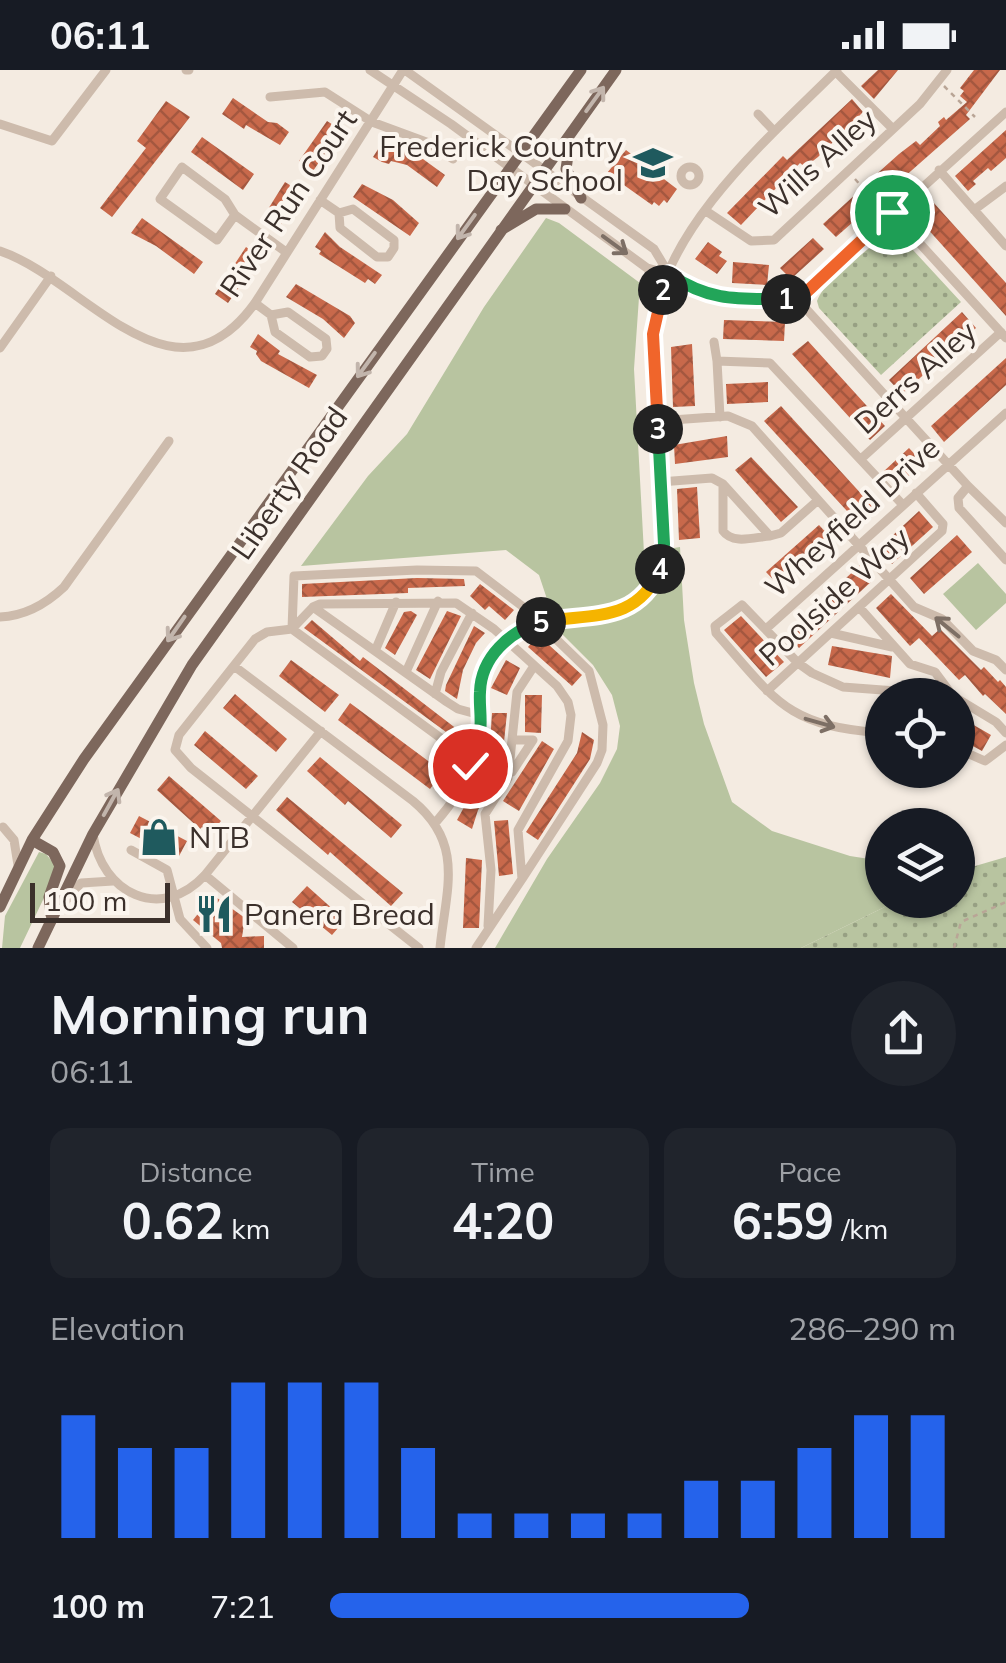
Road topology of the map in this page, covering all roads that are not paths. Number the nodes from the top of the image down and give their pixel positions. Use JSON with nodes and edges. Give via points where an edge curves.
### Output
{"nodes":[{"id":1,"x":106,"y":70,"type":"edge"},
{"id":2,"x":370,"y":70,"type":"edge"},
{"id":3,"x":404,"y":70,"type":"edge"},
{"id":4,"x":582,"y":70,"type":"edge"},
{"id":5,"x":616,"y":70,"type":"edge"},
{"id":6,"x":947,"y":70,"type":"edge"},
{"id":7,"x":836,"y":71,"type":"edge"},
{"id":8,"x":394,"y":84,"type":"junction"},
{"id":9,"x":270,"y":97,"type":"dead end"},
{"id":10,"x":1006,"y":112,"type":"edge"},
{"id":11,"x":758,"y":114,"type":"dead end"},
{"id":12,"x":372,"y":122,"type":"junction"},
{"id":13,"x":0,"y":124,"type":"edge"},
{"id":14,"x":574,"y":128,"type":"junction"},
{"id":15,"x":892,"y":128,"type":"junction"},
{"id":16,"x":774,"y":131,"type":"junction"},
{"id":17,"x":520,"y":153,"type":"junction"},
{"id":18,"x":453,"y":158,"type":"dead end"},
{"id":19,"x":510,"y":168,"type":"junction"},
{"id":20,"x":544,"y":170,"type":"junction"},
{"id":21,"x":939,"y":170,"type":"junction"},
{"id":22,"x":696,"y":183,"type":"dead end"},
{"id":23,"x":533,"y":185,"type":"junction"},
{"id":24,"x":1006,"y":186,"type":"edge"},
{"id":25,"x":582,"y":198,"type":"junction"},
{"id":26,"x":320,"y":200,"type":"junction"},
{"id":27,"x":714,"y":200,"type":"junction"},
{"id":28,"x":565,"y":208,"type":"junction"},
{"id":29,"x":974,"y":210,"type":"junction"},
{"id":30,"x":706,"y":211,"type":"junction"},
{"id":31,"x":892,"y":212,"type":"junction"},
{"id":32,"x":339,"y":214,"type":"junction"},
{"id":33,"x":235,"y":216,"type":"junction"},
{"id":34,"x":501,"y":230,"type":"junction"},
{"id":35,"x":1006,"y":246,"type":"edge"},
{"id":36,"x":0,"y":251,"type":"edge"},
{"id":37,"x":286,"y":252,"type":"junction"},
{"id":38,"x":669,"y":274,"type":"junction"},
{"id":39,"x":51,"y":276,"type":"junction"},
{"id":40,"x":798,"y":300,"type":"junction"},
{"id":41,"x":255,"y":302,"type":"junction"},
{"id":42,"x":271,"y":315,"type":"junction"},
{"id":43,"x":1004,"y":335,"type":"edge"},
{"id":44,"x":714,"y":342,"type":"dead end"},
{"id":45,"x":0,"y":348,"type":"edge"},
{"id":46,"x":716,"y":361,"type":"junction"},
{"id":47,"x":1006,"y":413,"type":"edge"},
{"id":48,"x":720,"y":417,"type":"junction"},
{"id":49,"x":907,"y":418,"type":"junction"},
{"id":50,"x":658,"y":421,"type":"junction"},
{"id":51,"x":169,"y":441,"type":"dead end"},
{"id":52,"x":862,"y":458,"type":"junction"},
{"id":53,"x":948,"y":465,"type":"junction"},
{"id":54,"x":660,"y":482,"type":"junction"},
{"id":55,"x":723,"y":484,"type":"junction"},
{"id":56,"x":968,"y":486,"type":"junction"},
{"id":57,"x":916,"y":493,"type":"junction"},
{"id":58,"x":817,"y":501,"type":"junction"},
{"id":59,"x":903,"y":505,"type":"junction"},
{"id":60,"x":1006,"y":523,"type":"edge"},
{"id":61,"x":770,"y":536,"type":"junction"},
{"id":62,"x":858,"y":546,"type":"junction"},
{"id":63,"x":1006,"y":560,"type":"edge"},
{"id":64,"x":889,"y":580,"type":"junction"},
{"id":65,"x":438,"y":601,"type":"junction"},
{"id":66,"x":396,"y":602,"type":"junction"},
{"id":67,"x":313,"y":607,"type":"junction"},
{"id":68,"x":859,"y":607,"type":"junction"},
{"id":69,"x":472,"y":612,"type":"junction"},
{"id":70,"x":0,"y":617,"type":"edge"},
{"id":71,"x":537,"y":622,"type":"junction"},
{"id":72,"x":766,"y":628,"type":"junction"},
{"id":73,"x":292,"y":629,"type":"junction"},
{"id":74,"x":831,"y":633,"type":"junction"},
{"id":75,"x":506,"y":640,"type":"junction"},
{"id":76,"x":893,"y":647,"type":"junction"},
{"id":77,"x":376,"y":651,"type":"junction"},
{"id":78,"x":798,"y":663,"type":"junction"},
{"id":79,"x":234,"y":666,"type":"junction"},
{"id":80,"x":534,"y":666,"type":"junction"},
{"id":81,"x":1006,"y":670,"type":"edge"},
{"id":82,"x":406,"y":672,"type":"junction"},
{"id":83,"x":939,"y":678,"type":"edge"},
{"id":84,"x":865,"y":688,"type":"edge"},
{"id":85,"x":767,"y":691,"type":"junction"},
{"id":86,"x":436,"y":694,"type":"junction"},
{"id":87,"x":975,"y":709,"type":"edge"},
{"id":88,"x":480,"y":715,"type":"junction"},
{"id":89,"x":865,"y":730,"type":"edge"},
{"id":90,"x":321,"y":732,"type":"junction"},
{"id":91,"x":1006,"y":734,"type":"edge"},
{"id":92,"x":513,"y":740,"type":"junction"},
{"id":93,"x":1006,"y":745,"type":"edge"},
{"id":94,"x":975,"y":758,"type":"edge"},
{"id":95,"x":472,"y":760,"type":"junction"},
{"id":96,"x":508,"y":778,"type":"junction"},
{"id":97,"x":252,"y":817,"type":"junction"},
{"id":98,"x":436,"y":822,"type":"junction"},
{"id":99,"x":1,"y":826,"type":"edge"},
{"id":100,"x":93,"y":834,"type":"junction"},
{"id":101,"x":32,"y":840,"type":"junction"},
{"id":102,"x":131,"y":850,"type":"dead end"},
{"id":103,"x":19,"y":867,"type":"junction"},
{"id":104,"x":205,"y":875,"type":"junction"},
{"id":105,"x":522,"y":879,"type":"junction"},
{"id":106,"x":113,"y":881,"type":"junction"},
{"id":107,"x":172,"y":899,"type":"junction"},
{"id":108,"x":0,"y":907,"type":"edge"},
{"id":109,"x":51,"y":919,"type":"junction"},
{"id":110,"x":488,"y":930,"type":"junction"},
{"id":111,"x":38,"y":948,"type":"edge"},
{"id":112,"x":207,"y":948,"type":"edge"},
{"id":113,"x":293,"y":948,"type":"edge"},
{"id":114,"x":419,"y":948,"type":"edge"},
{"id":115,"x":440,"y":948,"type":"edge"},
{"id":116,"x":476,"y":948,"type":"edge"}],
"edges":[{"from":1,"to":13,"type":"street","via":[[52,141]]},
{"from":2,"to":8,"type":"street"},
{"from":3,"to":8,"type":"street","name":"River Run Court"},
{"from":3,"to":17,"type":"street"},
{"from":4,"to":17,"type":"main road","name":"Liberty Road"},
{"from":14,"to":5,"type":"main road","name":"Liberty Road","one_way":true},
{"from":6,"to":15,"type":"street","name":"Wills Alley"},
{"from":7,"to":15,"type":"street"},
{"from":7,"to":16,"type":"street"},
{"from":8,"to":12,"type":"street","name":"River Run Court"},
{"from":8,"to":19,"type":"street"},
{"from":9,"to":12,"type":"street","via":[[324,92]]},
{"from":10,"to":21,"type":"street"},
{"from":11,"to":16,"type":"street"},
{"from":12,"to":18,"type":"street"},
{"from":12,"to":26,"type":"street","name":"River Run Court"},
{"from":14,"to":20,"type":"main road","name":"Liberty Road"},
{"from":14,"to":25,"type":"main road","via":[[565,162]]},
{"from":15,"to":30,"type":"street","name":"Wills Alley","via":[[774,240],[751,240]]},
{"from":16,"to":27,"type":"street"},
{"from":17,"to":19,"type":"main road","name":"Liberty Road"},
{"from":17,"to":20,"type":"street"},
{"from":19,"to":23,"type":"street"},
{"from":19,"to":101,"type":"main road","name":"Liberty Road","one_way":true},
{"from":20,"to":23,"type":"main road","name":"Liberty Road"},
{"from":20,"to":25,"type":"street"},
{"from":21,"to":29,"type":"street"},
{"from":21,"to":31,"type":"street"},
{"from":22,"to":27,"type":"street"},
{"from":23,"to":28,"type":"street"},
{"from":23,"to":34,"type":"main road","name":"Liberty Road"},
{"from":24,"to":29,"type":"street"},
{"from":25,"to":38,"type":"street","via":[[654,250]]},
{"from":26,"to":32,"type":"street"},
{"from":26,"to":37,"type":"street","name":"River Run Court"},
{"from":27,"to":30,"type":"street"},
{"from":28,"to":34,"type":"main road","via":[[536,209]]},
{"from":28,"to":38,"type":"street","one_way":true,"via":[[646,268]]},
{"from":29,"to":35,"type":"street"},
{"from":30,"to":38,"type":"street"},
{"from":31,"to":40,"type":"street"},
{"from":31,"to":43,"type":"street"},
{"from":32,"to":32,"type":"street","via":[[353,209],[394,240],[388,257],[377,258],[340,228]]},
{"from":33,"to":33,"type":"street","via":[[225,199],[182,168],[160,198],[217,240]]},
{"from":33,"to":37,"type":"street"},
{"from":100,"to":34,"type":"main road","name":"Liberty Road","one_way":true,"via":[[200,654]]},
{"from":36,"to":39,"type":"street","name":"River Run Court"},
{"from":37,"to":41,"type":"street","name":"River Run Court"},
{"from":38,"to":40,"type":"street","via":[[718,298]]},
{"from":38,"to":50,"type":"street","via":[[654,319]]},
{"from":39,"to":41,"type":"street","name":"River Run Court","via":[[125,331],[170,347],[220,336]]},
{"from":39,"to":45,"type":"street"},
{"from":40,"to":49,"type":"street"},
{"from":41,"to":42,"type":"street"},
{"from":42,"to":42,"type":"street","via":[[275,332],[310,357],[327,350],[326,339],[288,312]]},
{"from":43,"to":49,"type":"street","name":"Derrs Alley"},
{"from":44,"to":46,"type":"street"},
{"from":46,"to":48,"type":"street"},
{"from":46,"to":52,"type":"street","via":[[776,366]]},
{"from":47,"to":53,"type":"street","name":"Wheyfield Drive"},
{"from":48,"to":50,"type":"street"},
{"from":48,"to":58,"type":"street","via":[[752,426]]},
{"from":49,"to":52,"type":"street","name":"Derrs Alley"},
{"from":49,"to":53,"type":"street"},
{"from":50,"to":54,"type":"street"},
{"from":51,"to":70,"type":"street","via":[[64,587],[22,613]]},
{"from":52,"to":59,"type":"street"},
{"from":53,"to":56,"type":"street"},
{"from":53,"to":57,"type":"street","name":"Wheyfield Drive"},
{"from":54,"to":55,"type":"street","via":[[712,478]]},
{"from":54,"to":71,"type":"street","via":[[662,561],[643,598],[614,613]]},
{"from":55,"to":61,"type":"street"},
{"from":55,"to":61,"type":"street","via":[[726,536]]},
{"from":56,"to":60,"type":"street"},
{"from":56,"to":63,"type":"street","via":[[959,508]]},
{"from":57,"to":59,"type":"street","name":"Wheyfield Drive"},
{"from":57,"to":64,"type":"street","name":"Poolside Way","via":[[943,524],[942,532]]},
{"from":58,"to":61,"type":"street"},
{"from":58,"to":62,"type":"street"},
{"from":59,"to":62,"type":"street","name":"Wheyfield Drive"},
{"from":62,"to":64,"type":"street"},
{"from":62,"to":72,"type":"street","name":"Wheyfield Drive"},
{"from":64,"to":68,"type":"street","name":"Poolside Way"},
{"from":81,"to":64,"type":"street","one_way":true,"via":[[973,651],[942,619],[914,608]]},
{"from":65,"to":66,"type":"street"},
{"from":65,"to":69,"type":"street"},
{"from":65,"to":82,"type":"street"},
{"from":66,"to":67,"type":"street"},
{"from":66,"to":77,"type":"street"},
{"from":67,"to":73,"type":"street"},
{"from":67,"to":77,"type":"street"},
{"from":68,"to":74,"type":"street","name":"Poolside Way"},
{"from":68,"to":76,"type":"street"},
{"from":69,"to":75,"type":"street"},
{"from":69,"to":86,"type":"street"},
{"from":71,"to":73,"type":"street","via":[[476,571],[417,570],[294,576]]},
{"from":71,"to":75,"type":"street"},
{"from":71,"to":105,"type":"street","via":[[588,671],[604,737],[598,762]]},
{"from":72,"to":78,"type":"street","name":"Wheyfield Drive"},
{"from":72,"to":85,"type":"street","via":[[742,605],[720,620],[716,633]]},
{"from":73,"to":79,"type":"street","via":[[260,634]]},
{"from":73,"to":95,"type":"street"},
{"from":74,"to":76,"type":"street"},
{"from":74,"to":78,"type":"street","name":"Poolside Way"},
{"from":75,"to":80,"type":"street"},
{"from":75,"to":88,"type":"street","via":[[482,678]]},
{"from":76,"to":83,"type":"street"},
{"from":77,"to":82,"type":"street"},
{"from":78,"to":84,"type":"street","via":[[843,686]]},
{"from":78,"to":85,"type":"street","name":"Poolside Way"},
{"from":79,"to":90,"type":"street"},
{"from":79,"to":97,"type":"street","via":[[179,735],[175,750]]},
{"from":80,"to":92,"type":"street","via":[[518,692]]},
{"from":80,"to":105,"type":"street","via":[[568,702],[571,729],[518,830]]},
{"from":82,"to":86,"type":"street"},
{"from":85,"to":89,"type":"street","one_way":true,"via":[[805,719]]},
{"from":86,"to":88,"type":"street"},
{"from":87,"to":91,"type":"street"},
{"from":88,"to":95,"type":"street"},
{"from":90,"to":97,"type":"street"},
{"from":90,"to":98,"type":"street"},
{"from":92,"to":96,"type":"street"},
{"from":92,"to":96,"type":"street","via":[[533,740]]},
{"from":93,"to":94,"type":"street","via":[[985,762]]},
{"from":95,"to":98,"type":"street"},
{"from":96,"to":110,"type":"street","via":[[485,814]]},
{"from":97,"to":104,"type":"street"},
{"from":97,"to":114,"type":"street"},
{"from":98,"to":115,"type":"street","via":[[449,862]]},
{"from":99,"to":101,"type":"street"},
{"from":99,"to":103,"type":"street","via":[[14,840]]},
{"from":100,"to":106,"type":"street","via":[[98,861]]},
{"from":100,"to":109,"type":"main road","name":"Liberty Road"},
{"from":101,"to":103,"type":"main road","name":"Liberty Road"},
{"from":101,"to":109,"type":"main road","via":[[53,852],[60,866],[49,897]]},
{"from":102,"to":107,"type":"street","via":[[166,870]]},
{"from":103,"to":108,"type":"main road","name":"Liberty Road"},
{"from":104,"to":107,"type":"street"},
{"from":104,"to":113,"type":"street"},
{"from":105,"to":110,"type":"street"},
{"from":106,"to":107,"type":"street","via":[[151,899]]},
{"from":106,"to":109,"type":"street","via":[[82,883]]},
{"from":107,"to":112,"type":"street","via":[[180,919]]},
{"from":109,"to":111,"type":"main road","name":"Liberty Road"},
{"from":110,"to":116,"type":"street"}]}
